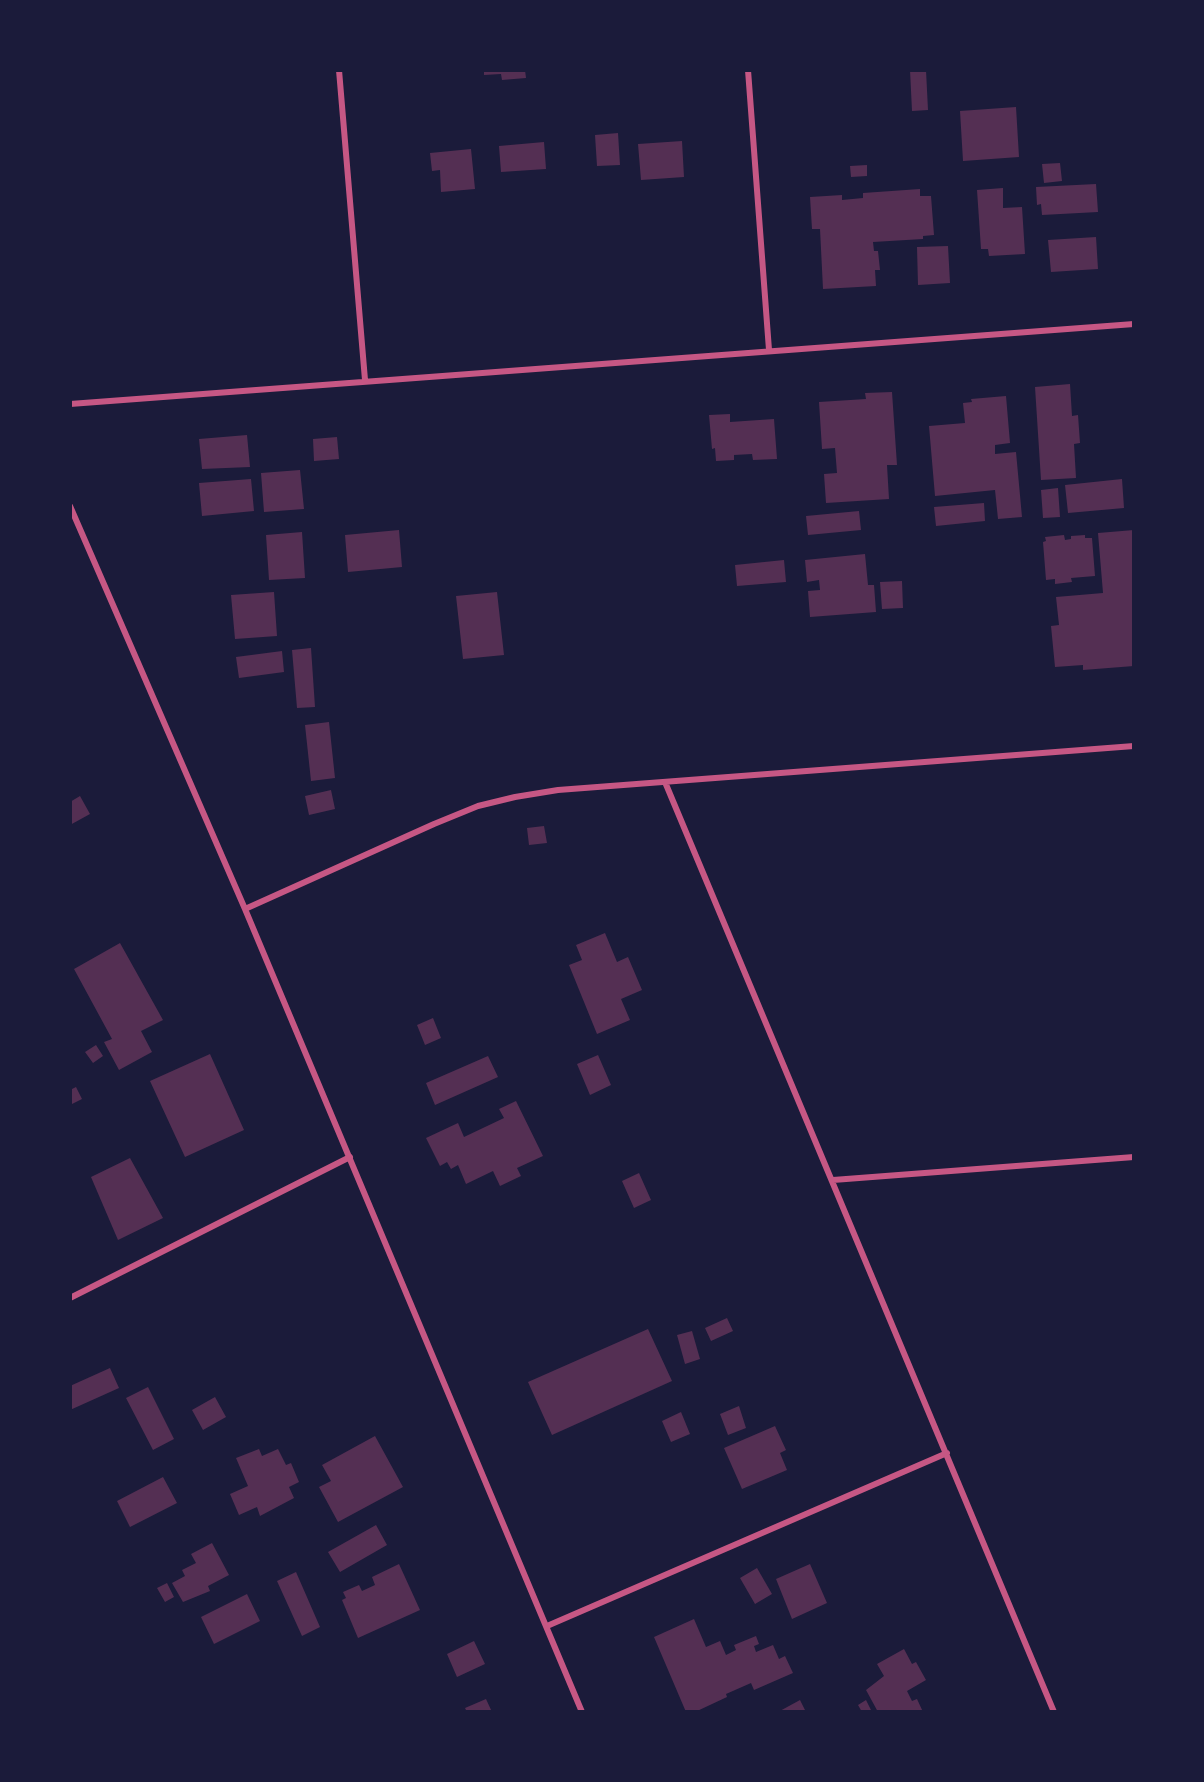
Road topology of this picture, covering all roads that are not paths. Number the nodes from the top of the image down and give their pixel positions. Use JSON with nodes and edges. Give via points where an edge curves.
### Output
{"nodes":[{"id":1,"x":339,"y":70,"type":"edge"},
{"id":2,"x":748,"y":70,"type":"edge"},
{"id":3,"x":1134,"y":324,"type":"edge"},
{"id":4,"x":769,"y":350,"type":"junction"},
{"id":5,"x":365,"y":380,"type":"junction"},
{"id":6,"x":70,"y":404,"type":"edge"},
{"id":7,"x":70,"y":506,"type":"edge"},
{"id":8,"x":1134,"y":746,"type":"edge"},
{"id":9,"x":665,"y":782,"type":"junction"},
{"id":10,"x":245,"y":909,"type":"junction"},
{"id":11,"x":350,"y":1157,"type":"junction"},
{"id":12,"x":1134,"y":1158,"type":"edge"},
{"id":13,"x":833,"y":1180,"type":"junction"},
{"id":14,"x":70,"y":1298,"type":"edge"},
{"id":15,"x":947,"y":1453,"type":"junction"},
{"id":16,"x":547,"y":1626,"type":"junction"},
{"id":17,"x":582,"y":1712,"type":"edge"},
{"id":18,"x":1054,"y":1712,"type":"edge"}],
"edges":[{"from":1,"to":5,"type":"street"},
{"from":2,"to":4,"type":"street"},
{"from":3,"to":4,"type":"street"},
{"from":4,"to":5,"type":"street"},
{"from":5,"to":6,"type":"street"},
{"from":7,"to":10,"type":"street"},
{"from":8,"to":9,"type":"street"},
{"from":9,"to":10,"type":"street","via":[[558,790],[478,806]]},
{"from":9,"to":13,"type":"street"},
{"from":10,"to":11,"type":"street"},
{"from":11,"to":14,"type":"street"},
{"from":11,"to":16,"type":"street"},
{"from":12,"to":13,"type":"street"},
{"from":13,"to":15,"type":"street"},
{"from":15,"to":16,"type":"street"},
{"from":15,"to":18,"type":"street"},
{"from":16,"to":17,"type":"street"}]}
